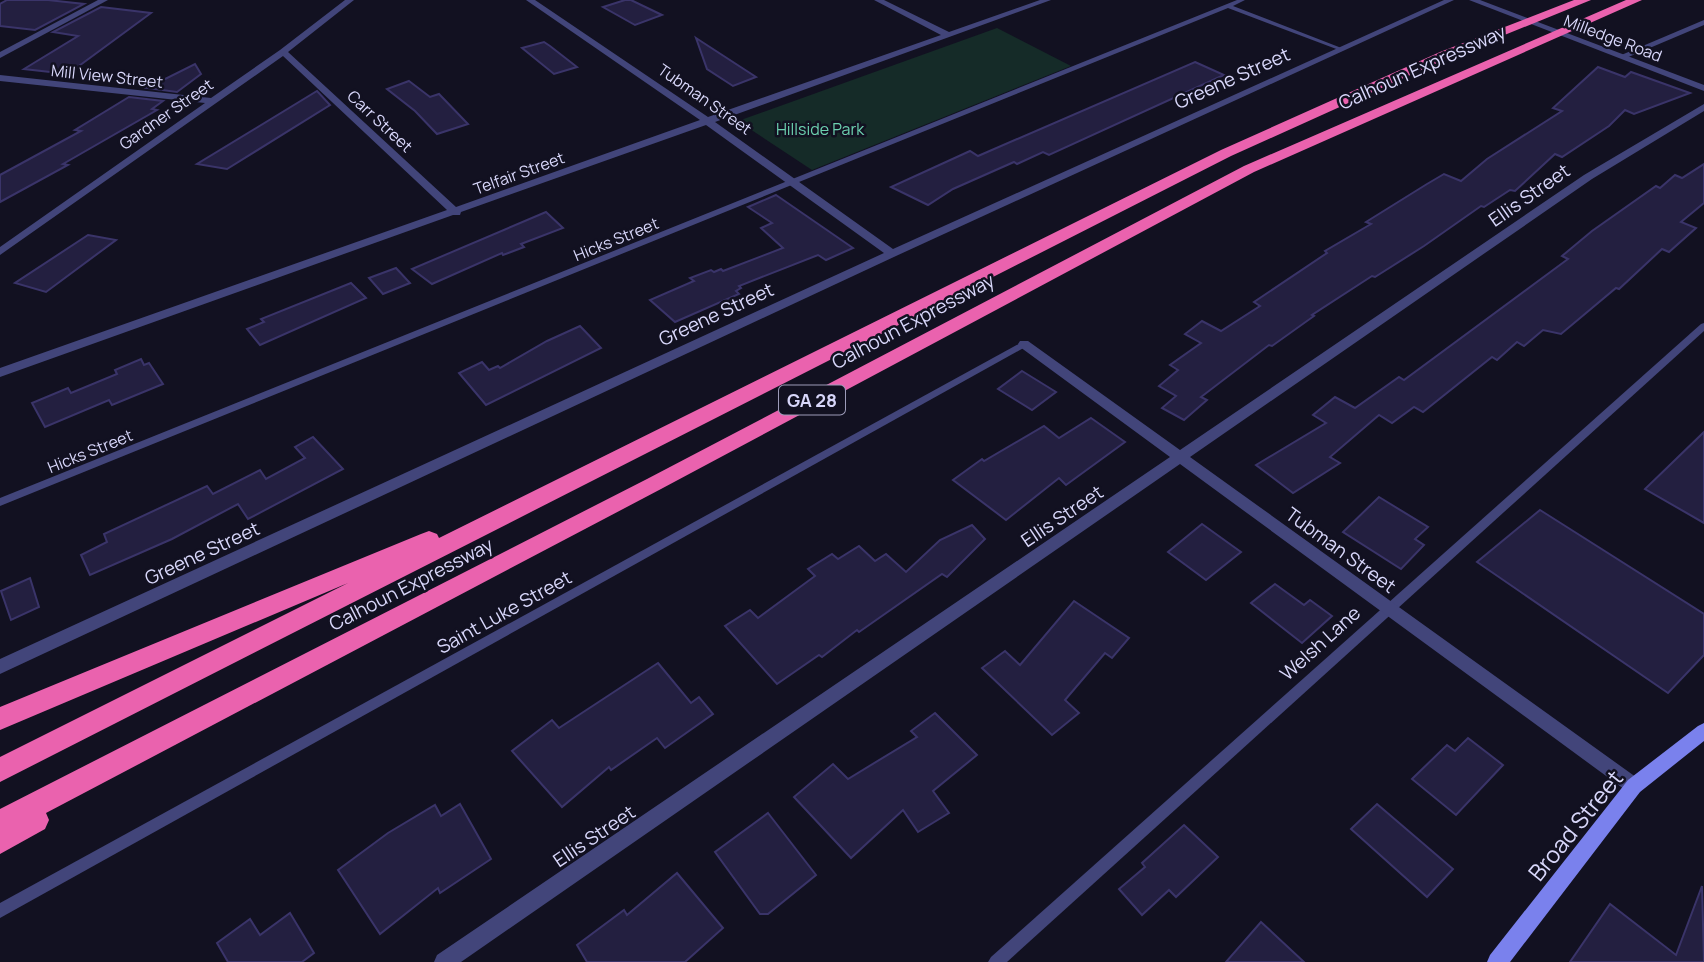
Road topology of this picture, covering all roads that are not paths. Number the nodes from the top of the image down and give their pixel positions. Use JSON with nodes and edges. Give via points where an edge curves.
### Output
{"nodes":[{"id":1,"x":104,"y":0,"type":"edge"},
{"id":2,"x":350,"y":0,"type":"edge"},
{"id":3,"x":530,"y":0,"type":"edge"},
{"id":4,"x":878,"y":0,"type":"edge"},
{"id":5,"x":1047,"y":0,"type":"edge"},
{"id":6,"x":1241,"y":0,"type":"edge"},
{"id":7,"x":1450,"y":0,"type":"edge"},
{"id":8,"x":1473,"y":0,"type":"edge"},
{"id":9,"x":1585,"y":0,"type":"edge"},
{"id":10,"x":1636,"y":0,"type":"edge"},
{"id":11,"x":1228,"y":6,"type":"junction"},
{"id":12,"x":1704,"y":22,"type":"edge"},
{"id":13,"x":946,"y":34,"type":"junction"},
{"id":14,"x":1341,"y":50,"type":"junction"},
{"id":15,"x":283,"y":52,"type":"junction"},
{"id":16,"x":0,"y":55,"type":"edge"},
{"id":17,"x":1623,"y":56,"type":"junction"},
{"id":18,"x":0,"y":78,"type":"edge"},
{"id":19,"x":1704,"y":88,"type":"edge"},
{"id":20,"x":211,"y":101,"type":"junction"},
{"id":21,"x":1704,"y":107,"type":"edge"},
{"id":22,"x":709,"y":122,"type":"junction"},
{"id":23,"x":794,"y":183,"type":"junction"},
{"id":24,"x":456,"y":213,"type":"junction"},
{"id":25,"x":0,"y":252,"type":"edge"},
{"id":26,"x":892,"y":254,"type":"junction"},
{"id":27,"x":1704,"y":326,"type":"edge"},
{"id":28,"x":1024,"y":344,"type":"joint"},
{"id":29,"x":0,"y":373,"type":"edge"},
{"id":30,"x":1182,"y":457,"type":"junction"},
{"id":31,"x":564,"y":486,"type":"junction"},
{"id":32,"x":0,"y":502,"type":"edge"},
{"id":33,"x":480,"y":574,"type":"junction"},
{"id":34,"x":1387,"y":608,"type":"junction"},
{"id":35,"x":0,"y":667,"type":"edge"},
{"id":36,"x":0,"y":719,"type":"edge"},
{"id":37,"x":1704,"y":731,"type":"edge"},
{"id":38,"x":0,"y":769,"type":"edge"},
{"id":39,"x":1634,"y":786,"type":"junction"},
{"id":40,"x":0,"y":823,"type":"edge"},
{"id":41,"x":0,"y":840,"type":"edge"},
{"id":42,"x":0,"y":911,"type":"edge"},
{"id":43,"x":444,"y":962,"type":"edge"},
{"id":44,"x":996,"y":962,"type":"edge"},
{"id":45,"x":1497,"y":962,"type":"edge"}],
"edges":[{"from":1,"to":16,"type":"street"},
{"from":2,"to":15,"type":"street","name":"Gardner Street"},
{"from":3,"to":22,"type":"street","name":"Tubman Street"},
{"from":4,"to":13,"type":"street"},
{"from":5,"to":13,"type":"street","name":"Telfair Street"},
{"from":6,"to":11,"type":"lane","name":"Hicks Street"},
{"from":7,"to":14,"type":"street","name":"Greene Street"},
{"from":8,"to":17,"type":"street","name":"Milledge Road"},
{"from":9,"to":31,"type":"highway","name":"Calhoun Expressway","number":"GA 28","via":[[1444,55],[1226,153]]},
{"from":10,"to":33,"type":"highway","name":"Calhoun Expressway","number":"GA 28","via":[[1248,169]]},
{"from":11,"to":14,"type":"lane"},
{"from":11,"to":23,"type":"lane","name":"Hicks Street"},
{"from":12,"to":17,"type":"street"},
{"from":13,"to":22,"type":"street","name":"Telfair Street"},
{"from":14,"to":26,"type":"street","name":"Greene Street"},
{"from":15,"to":20,"type":"street","name":"Gardner Street"},
{"from":15,"to":24,"type":"street","name":"Carr Street"},
{"from":17,"to":19,"type":"street","name":"Milledge Road"},
{"from":18,"to":20,"type":"street","name":"Mill View Street"},
{"from":20,"to":25,"type":"street","name":"Gardner Street"},
{"from":21,"to":30,"type":"street","name":"Ellis Street","via":[[1588,177]]},
{"from":22,"to":23,"type":"street","name":"Tubman Street"},
{"from":22,"to":24,"type":"street","name":"Telfair Street"},
{"from":23,"to":26,"type":"street","name":"Tubman Street"},
{"from":23,"to":32,"type":"lane","name":"Hicks Street"},
{"from":24,"to":29,"type":"street","name":"Telfair Street"},
{"from":26,"to":35,"type":"street","name":"Greene Street"},
{"from":27,"to":34,"type":"lane","name":"Welsh Lane"},
{"from":28,"to":30,"type":"street","name":"Tubman Street"},
{"from":28,"to":42,"type":"lane","name":"Saint Luke Street"},
{"from":30,"to":34,"type":"street","name":"Tubman Street"},
{"from":30,"to":43,"type":"street","name":"Ellis Street"},
{"from":31,"to":36,"type":"highway"},
{"from":31,"to":38,"type":"highway","name":"Calhoun Expressway","number":"GA 28"},
{"from":33,"to":40,"type":"highway","name":"Calhoun Expressway","number":"GA 28"},
{"from":33,"to":41,"type":"highway"},
{"from":34,"to":39,"type":"street","name":"Tubman Street"},
{"from":34,"to":44,"type":"lane","name":"Welsh Lane"},
{"from":37,"to":39,"type":"main road","name":"Broad Street"},
{"from":39,"to":45,"type":"main road","name":"Broad Street"}]}
